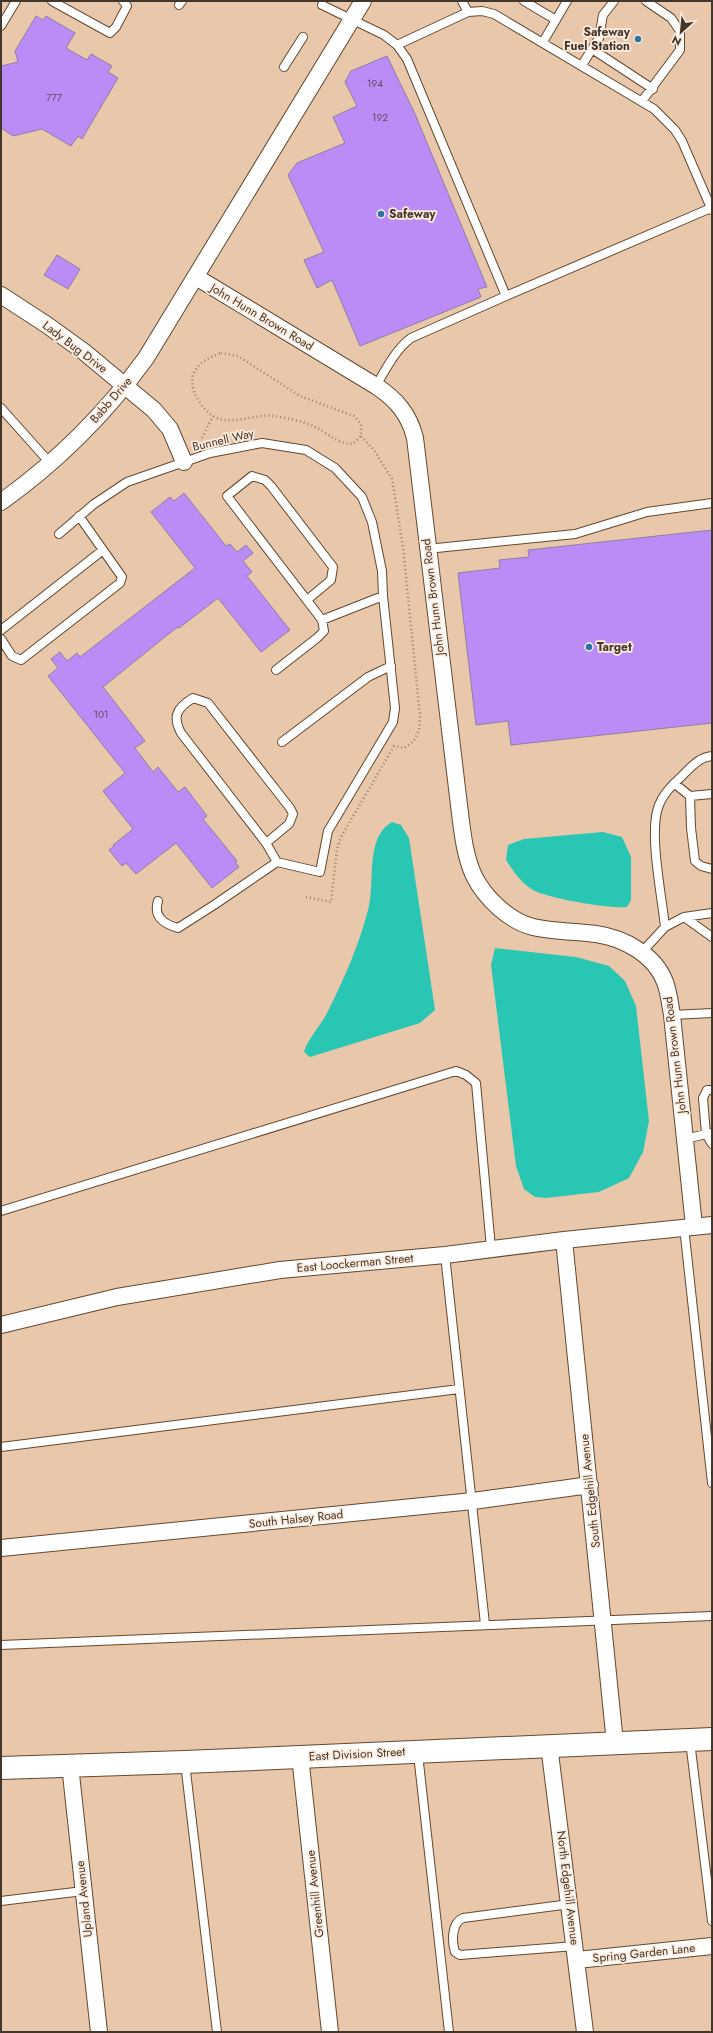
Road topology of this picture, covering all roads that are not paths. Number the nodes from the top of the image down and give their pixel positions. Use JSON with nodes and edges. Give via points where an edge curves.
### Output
{"nodes":[{"id":1,"x":16,"y":1,"type":"edge"},
{"id":2,"x":52,"y":1,"type":"edge"},
{"id":3,"x":123,"y":1,"type":"edge"},
{"id":4,"x":363,"y":1,"type":"edge"},
{"id":5,"x":462,"y":1,"type":"edge"},
{"id":6,"x":524,"y":1,"type":"edge"},
{"id":7,"x":567,"y":1,"type":"edge"},
{"id":8,"x":614,"y":1,"type":"edge"},
{"id":9,"x":646,"y":1,"type":"edge"},
{"id":10,"x":322,"y":5,"type":"dead end"},
{"id":11,"x":468,"y":12,"type":"junction"},
{"id":12,"x":351,"y":20,"type":"junction"},
{"id":13,"x":556,"y":20,"type":"junction"},
{"id":14,"x":1,"y":26,"type":"edge"},
{"id":15,"x":303,"y":37,"type":"dead end"},
{"id":16,"x":543,"y":42,"type":"junction"},
{"id":17,"x":397,"y":45,"type":"junction"},
{"id":18,"x":592,"y":49,"type":"junction"},
{"id":19,"x":582,"y":65,"type":"junction"},
{"id":20,"x":284,"y":67,"type":"dead end"},
{"id":21,"x":653,"y":89,"type":"junction"},
{"id":22,"x":642,"y":101,"type":"junction"},
{"id":23,"x":712,"y":209,"type":"edge"},
{"id":24,"x":196,"y":277,"type":"junction"},
{"id":25,"x":1,"y":295,"type":"edge"},
{"id":26,"x":506,"y":296,"type":"junction"},
{"id":27,"x":126,"y":385,"type":"junction"},
{"id":28,"x":376,"y":386,"type":"junction"},
{"id":29,"x":1,"y":408,"type":"edge"},
{"id":30,"x":184,"y":462,"type":"junction"},
{"id":31,"x":50,"y":463,"type":"junction"},
{"id":32,"x":1,"y":502,"type":"edge"},
{"id":33,"x":712,"y":503,"type":"edge"},
{"id":34,"x":80,"y":516,"type":"junction"},
{"id":35,"x":58,"y":534,"type":"dead end"},
{"id":36,"x":427,"y":549,"type":"junction"},
{"id":37,"x":103,"y":550,"type":"junction"},
{"id":38,"x":383,"y":596,"type":"junction"},
{"id":39,"x":307,"y":600,"type":"junction"},
{"id":40,"x":322,"y":620,"type":"junction"},
{"id":41,"x":1,"y":630,"type":"edge"},
{"id":42,"x":1,"y":639,"type":"edge"},
{"id":43,"x":391,"y":666,"type":"junction"},
{"id":44,"x":276,"y":670,"type":"dead end"},
{"id":45,"x":282,"y":742,"type":"dead end"},
{"id":46,"x":712,"y":756,"type":"edge"},
{"id":47,"x":675,"y":784,"type":"junction"},
{"id":48,"x":712,"y":794,"type":"edge"},
{"id":49,"x":690,"y":796,"type":"junction"},
{"id":50,"x":266,"y":843,"type":"junction"},
{"id":51,"x":277,"y":862,"type":"junction"},
{"id":52,"x":712,"y":869,"type":"edge"},
{"id":53,"x":158,"y":901,"type":"dead end"},
{"id":54,"x":712,"y":913,"type":"edge"},
{"id":55,"x":684,"y":917,"type":"junction"},
{"id":56,"x":664,"y":927,"type":"junction"},
{"id":57,"x":712,"y":937,"type":"edge"},
{"id":58,"x":642,"y":952,"type":"junction"},
{"id":59,"x":712,"y":1013,"type":"edge"},
{"id":60,"x":672,"y":1015,"type":"junction"},
{"id":61,"x":712,"y":1090,"type":"edge"},
{"id":62,"x":709,"y":1133,"type":"edge"},
{"id":63,"x":685,"y":1139,"type":"junction"},
{"id":64,"x":712,"y":1144,"type":"edge"},
{"id":65,"x":1,"y":1211,"type":"edge"},
{"id":66,"x":712,"y":1225,"type":"edge"},
{"id":67,"x":689,"y":1227,"type":"junction"},
{"id":68,"x":564,"y":1240,"type":"junction"},
{"id":69,"x":491,"y":1248,"type":"junction"},
{"id":70,"x":445,"y":1255,"type":"junction"},
{"id":71,"x":1,"y":1325,"type":"edge"},
{"id":72,"x":459,"y":1389,"type":"junction"},
{"id":73,"x":1,"y":1447,"type":"edge"},
{"id":74,"x":712,"y":1483,"type":"edge"},
{"id":75,"x":590,"y":1485,"type":"junction"},
{"id":76,"x":473,"y":1501,"type":"junction"},
{"id":77,"x":1,"y":1548,"type":"edge"},
{"id":78,"x":712,"y":1616,"type":"edge"},
{"id":79,"x":603,"y":1620,"type":"junction"},
{"id":80,"x":485,"y":1624,"type":"junction"},
{"id":81,"x":1,"y":1645,"type":"edge"},
{"id":82,"x":712,"y":1739,"type":"edge"},
{"id":83,"x":690,"y":1740,"type":"junction"},
{"id":84,"x":615,"y":1743,"type":"junction"},
{"id":85,"x":550,"y":1745,"type":"junction"},
{"id":86,"x":418,"y":1751,"type":"junction"},
{"id":87,"x":300,"y":1756,"type":"junction"},
{"id":88,"x":185,"y":1762,"type":"junction"},
{"id":89,"x":70,"y":1766,"type":"junction"},
{"id":90,"x":1,"y":1768,"type":"edge"},
{"id":91,"x":83,"y":1891,"type":"junction"},
{"id":92,"x":1,"y":1901,"type":"edge"},
{"id":93,"x":570,"y":1904,"type":"junction"},
{"id":94,"x":712,"y":1921,"type":"edge"},
{"id":95,"x":712,"y":1946,"type":"edge"},
{"id":96,"x":576,"y":1953,"type":"junction"},
{"id":97,"x":99,"y":2032,"type":"edge"},
{"id":98,"x":217,"y":2032,"type":"edge"},
{"id":99,"x":330,"y":2032,"type":"edge"},
{"id":100,"x":449,"y":2032,"type":"edge"},
{"id":101,"x":585,"y":2032,"type":"edge"}],
"edges":[{"from":1,"to":14,"type":"lane"},
{"from":2,"to":3,"type":"lane","via":[[110,33],[127,6]]},
{"from":4,"to":12,"type":"street"},
{"from":5,"to":11,"type":"lane"},
{"from":6,"to":13,"type":"lane"},
{"from":7,"to":13,"type":"lane"},
{"from":8,"to":18,"type":"lane","via":[[603,15],[599,38]]},
{"from":9,"to":21,"type":"lane","via":[[671,18],[680,31],[680,50]]},
{"from":10,"to":12,"type":"lane"},
{"from":11,"to":16,"type":"lane","via":[[482,11],[494,14]]},
{"from":11,"to":17,"type":"lane"},
{"from":12,"to":17,"type":"lane","via":[[384,35]]},
{"from":12,"to":24,"type":"street"},
{"from":13,"to":16,"type":"lane"},
{"from":15,"to":20,"type":"lane"},
{"from":16,"to":19,"type":"lane"},
{"from":17,"to":26,"type":"lane","via":[[416,79]]},
{"from":18,"to":19,"type":"lane"},
{"from":18,"to":21,"type":"lane"},
{"from":19,"to":22,"type":"lane"},
{"from":21,"to":22,"type":"lane"},
{"from":22,"to":23,"type":"lane","via":[[676,130]]},
{"from":23,"to":26,"type":"lane"},
{"from":24,"to":27,"type":"street","name":"Babb Drive","via":[[146,358]]},
{"from":24,"to":28,"type":"street","name":"John Hunn Brown Road"},
{"from":25,"to":27,"type":"street","name":"Lady Bug Drive","via":[[47,325]]},
{"from":26,"to":28,"type":"lane","via":[[411,338],[397,353]]},
{"from":27,"to":30,"type":"street","name":"Lady Bug Drive","via":[[154,410],[170,429]]},
{"from":27,"to":31,"type":"street","name":"Babb Drive"},
{"from":28,"to":36,"type":"street","name":"John Hunn Brown Road","via":[[390,395],[400,406],[412,426]]},
{"from":29,"to":31,"type":"lane"},
{"from":30,"to":34,"type":"lane","name":"Bunnell Way","via":[[127,482]]},
{"from":30,"to":38,"type":"lane","name":"Bunnell Way","via":[[210,453],[262,443],[306,450],[335,468],[362,497],[372,522],[382,571]]},
{"from":31,"to":32,"type":"street","name":"Babb Drive"},
{"from":33,"to":36,"type":"lane","via":[[647,512],[575,534]]},
{"from":34,"to":35,"type":"lane","name":"Bunnell Way"},
{"from":34,"to":37,"type":"lane"},
{"from":36,"to":58,"type":"street","name":"John Hunn Brown Road","via":[[463,838],[475,877],[498,906],[531,926],[612,937]]},
{"from":37,"to":41,"type":"lane"},
{"from":37,"to":42,"type":"lane","via":[[122,577],[120,583],[21,660],[12,656]]},
{"from":38,"to":40,"type":"lane"},
{"from":38,"to":43,"type":"lane","name":"Bunnell Way"},
{"from":39,"to":39,"type":"lane","via":[[227,496],[252,476],[265,480],[271,486],[332,568],[331,580]]},
{"from":39,"to":40,"type":"lane"},
{"from":40,"to":44,"type":"lane","via":[[324,631]]},
{"from":43,"to":45,"type":"lane","via":[[368,677]]},
{"from":43,"to":51,"type":"lane","name":"Bunnell Way","via":[[395,708],[392,722],[328,831],[320,872]]},
{"from":46,"to":47,"type":"lane","via":[[698,760]]},
{"from":47,"to":49,"type":"lane"},
{"from":47,"to":56,"type":"lane","via":[[660,803],[654,831]]},
{"from":48,"to":49,"type":"lane"},
{"from":49,"to":52,"type":"lane","via":[[694,857],[697,863]]},
{"from":50,"to":50,"type":"lane","via":[[181,733],[176,723],[177,713],[193,698],[208,703],[290,808],[293,814],[289,824]]},
{"from":50,"to":51,"type":"lane"},
{"from":51,"to":53,"type":"lane","via":[[178,928],[160,920],[156,909]]},
{"from":54,"to":55,"type":"lane"},
{"from":55,"to":56,"type":"lane"},
{"from":55,"to":57,"type":"lane"},
{"from":56,"to":58,"type":"lane"},
{"from":58,"to":60,"type":"street","name":"John Hunn Brown Road","via":[[665,981]]},
{"from":59,"to":60,"type":"lane"},
{"from":60,"to":63,"type":"street","name":"John Hunn Brown Road"},
{"from":61,"to":62,"type":"lane","via":[[707,1090],[703,1098]]},
{"from":62,"to":63,"type":"lane"},
{"from":62,"to":64,"type":"lane"},
{"from":63,"to":67,"type":"street","name":"John Hunn Brown Road"},
{"from":65,"to":69,"type":"lane","via":[[456,1071],[476,1083]]},
{"from":66,"to":67,"type":"street","name":"East Loockerman Street"},
{"from":67,"to":68,"type":"street","name":"East Loockerman Street"},
{"from":67,"to":74,"type":"lane"},
{"from":68,"to":69,"type":"street","name":"East Loockerman Street"},
{"from":68,"to":75,"type":"street","name":"South Edgehill Avenue"},
{"from":69,"to":70,"type":"street","name":"East Loockerman Street"},
{"from":70,"to":71,"type":"street","name":"East Loockerman Street","via":[[280,1270],[117,1297]]},
{"from":70,"to":72,"type":"lane"},
{"from":72,"to":73,"type":"lane"},
{"from":72,"to":76,"type":"lane"},
{"from":75,"to":76,"type":"street","name":"South Halsey Road"},
{"from":75,"to":79,"type":"street","name":"South Edgehill Avenue"},
{"from":76,"to":77,"type":"street","name":"South Halsey Road"},
{"from":76,"to":80,"type":"lane"},
{"from":78,"to":79,"type":"lane"},
{"from":79,"to":80,"type":"lane"},
{"from":79,"to":84,"type":"street","name":"South Edgehill Avenue"},
{"from":80,"to":81,"type":"lane"},
{"from":82,"to":83,"type":"main road","name":"East Division Street"},
{"from":83,"to":84,"type":"main road","name":"East Division Street"},
{"from":83,"to":94,"type":"lane"},
{"from":84,"to":85,"type":"main road","name":"East Division Street"},
{"from":85,"to":86,"type":"main road","name":"East Division Street"},
{"from":85,"to":93,"type":"street","name":"North Edgehill Avenue"},
{"from":86,"to":87,"type":"main road","name":"East Division Street"},
{"from":86,"to":100,"type":"lane"},
{"from":87,"to":88,"type":"main road","name":"East Division Street"},
{"from":87,"to":99,"type":"street","name":"Greenhill Avenue"},
{"from":88,"to":89,"type":"main road","name":"East Division Street"},
{"from":88,"to":98,"type":"lane"},
{"from":89,"to":90,"type":"main road","name":"East Division Street"},
{"from":89,"to":91,"type":"street","name":"Upland Avenue"},
{"from":91,"to":92,"type":"lane"},
{"from":91,"to":97,"type":"street","name":"Upland Avenue"},
{"from":93,"to":96,"type":"street","name":"North Edgehill Avenue"},
{"from":93,"to":96,"type":"lane","via":[[462,1918],[455,1926],[453,1947],[455,1952],[460,1954]]},
{"from":95,"to":96,"type":"street","name":"Spring Garden Lane"},
{"from":96,"to":101,"type":"street","name":"North Edgehill Avenue"}]}
